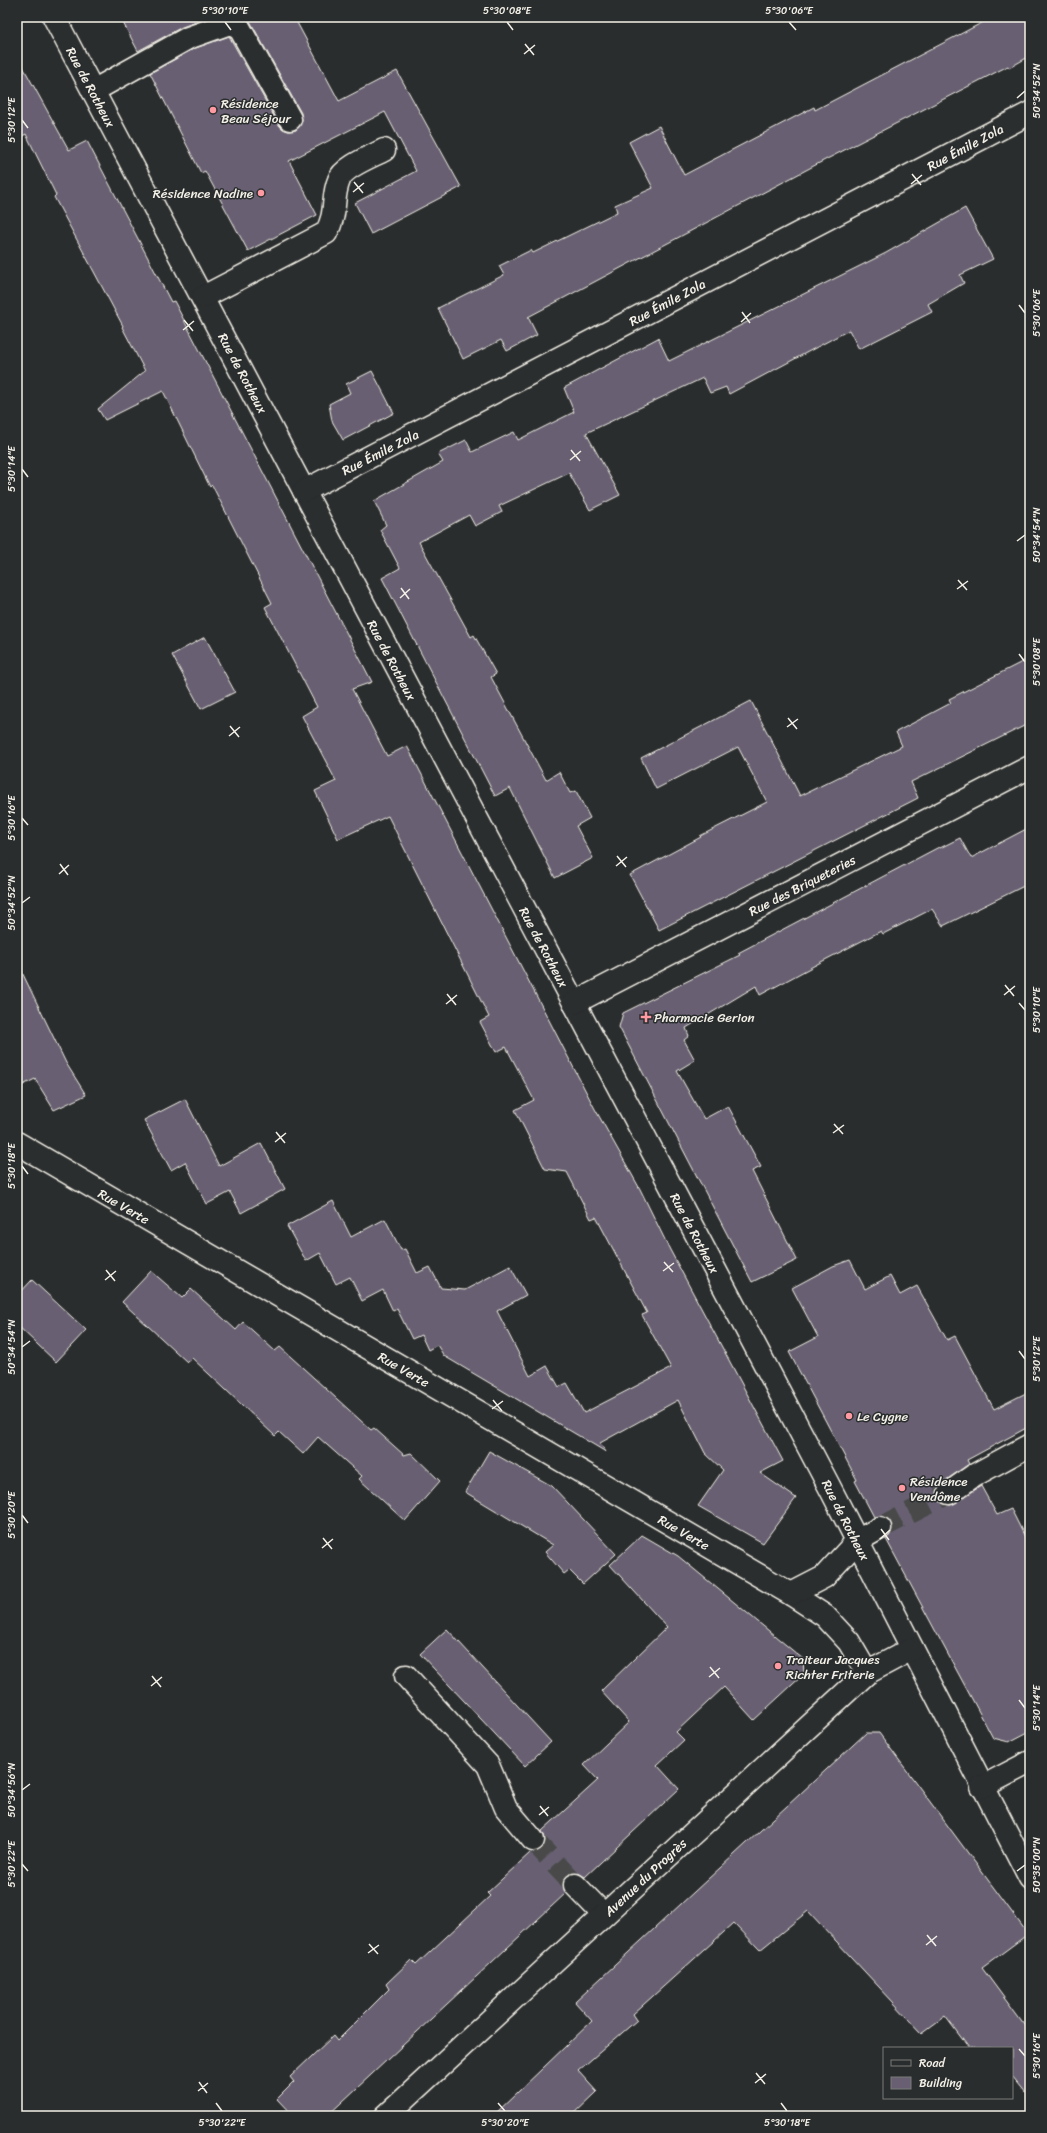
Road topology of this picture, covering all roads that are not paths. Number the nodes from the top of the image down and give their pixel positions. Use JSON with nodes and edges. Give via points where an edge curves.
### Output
{"nodes":[{"id":1,"x":54,"y":17,"type":"edge"},
{"id":2,"x":94,"y":90,"type":"junction"},
{"id":3,"x":1030,"y":113,"type":"edge"},
{"id":4,"x":290,"y":119,"type":"dead end"},
{"id":5,"x":384,"y":150,"type":"dead end"},
{"id":6,"x":203,"y":297,"type":"junction"},
{"id":7,"x":304,"y":491,"type":"junction"},
{"id":8,"x":1030,"y":767,"type":"edge"},
{"id":9,"x":574,"y":1003,"type":"junction"},
{"id":10,"x":17,"y":1143,"type":"edge"},
{"id":11,"x":1030,"y":1445,"type":"edge"},
{"id":12,"x":949,"y":1493,"type":"tunnel mouth"},
{"id":13,"x":880,"y":1528,"type":"tunnel mouth"},
{"id":14,"x":857,"y":1541,"type":"junction"},
{"id":15,"x":791,"y":1594,"type":"junction"},
{"id":16,"x":912,"y":1649,"type":"junction"},
{"id":17,"x":867,"y":1673,"type":"junction"},
{"id":18,"x":406,"y":1676,"type":"dead end"},
{"id":19,"x":1030,"y":1762,"type":"edge"},
{"id":20,"x":982,"y":1787,"type":"junction"},
{"id":21,"x":533,"y":1840,"type":"tunnel mouth"},
{"id":22,"x":1030,"y":1878,"type":"edge"},
{"id":23,"x":575,"y":1886,"type":"tunnel mouth"},
{"id":24,"x":604,"y":1915,"type":"junction"},
{"id":25,"x":386,"y":2116,"type":"edge"}],
"edges":[{"from":1,"to":2,"type":"street","name":"Rue de Rotheux"},
{"from":2,"to":4,"type":"street","via":[[188,38],[230,23],[240,27]]},
{"from":2,"to":6,"type":"street","name":"Rue de Rotheux"},
{"from":3,"to":7,"type":"street","name":"Rue Émile Zola"},
{"from":5,"to":6,"type":"street","via":[[350,168],[339,178],[335,210],[326,233]]},
{"from":6,"to":7,"type":"street","name":"Rue de Rotheux"},
{"from":7,"to":9,"type":"street","name":"Rue de Rotheux"},
{"from":8,"to":9,"type":"street","name":"Rue des Briqueteries"},
{"from":9,"to":14,"type":"street","name":"Rue de Rotheux"},
{"from":10,"to":15,"type":"street","name":"Rue Verte"},
{"from":11,"to":12,"type":"street","via":[[973,1476]]},
{"from":13,"to":14,"type":"street"},
{"from":14,"to":15,"type":"street","via":[[824,1577]]},
{"from":14,"to":16,"type":"street","name":"Rue de Rotheux"},
{"from":15,"to":17,"type":"street","name":"Rue Verte","via":[[825,1616],[849,1642]]},
{"from":16,"to":17,"type":"street","name":"Avenue du Progrès"},
{"from":16,"to":20,"type":"street","name":"Rue de Rotheux"},
{"from":17,"to":24,"type":"street","name":"Avenue du Progrès"},
{"from":18,"to":21,"type":"street","via":[[488,1765],[506,1808]]},
{"from":19,"to":20,"type":"street"},
{"from":20,"to":22,"type":"street","name":"Rue de Rotheux"},
{"from":23,"to":24,"type":"street"},
{"from":24,"to":25,"type":"street","name":"Avenue du Progrès"}]}
